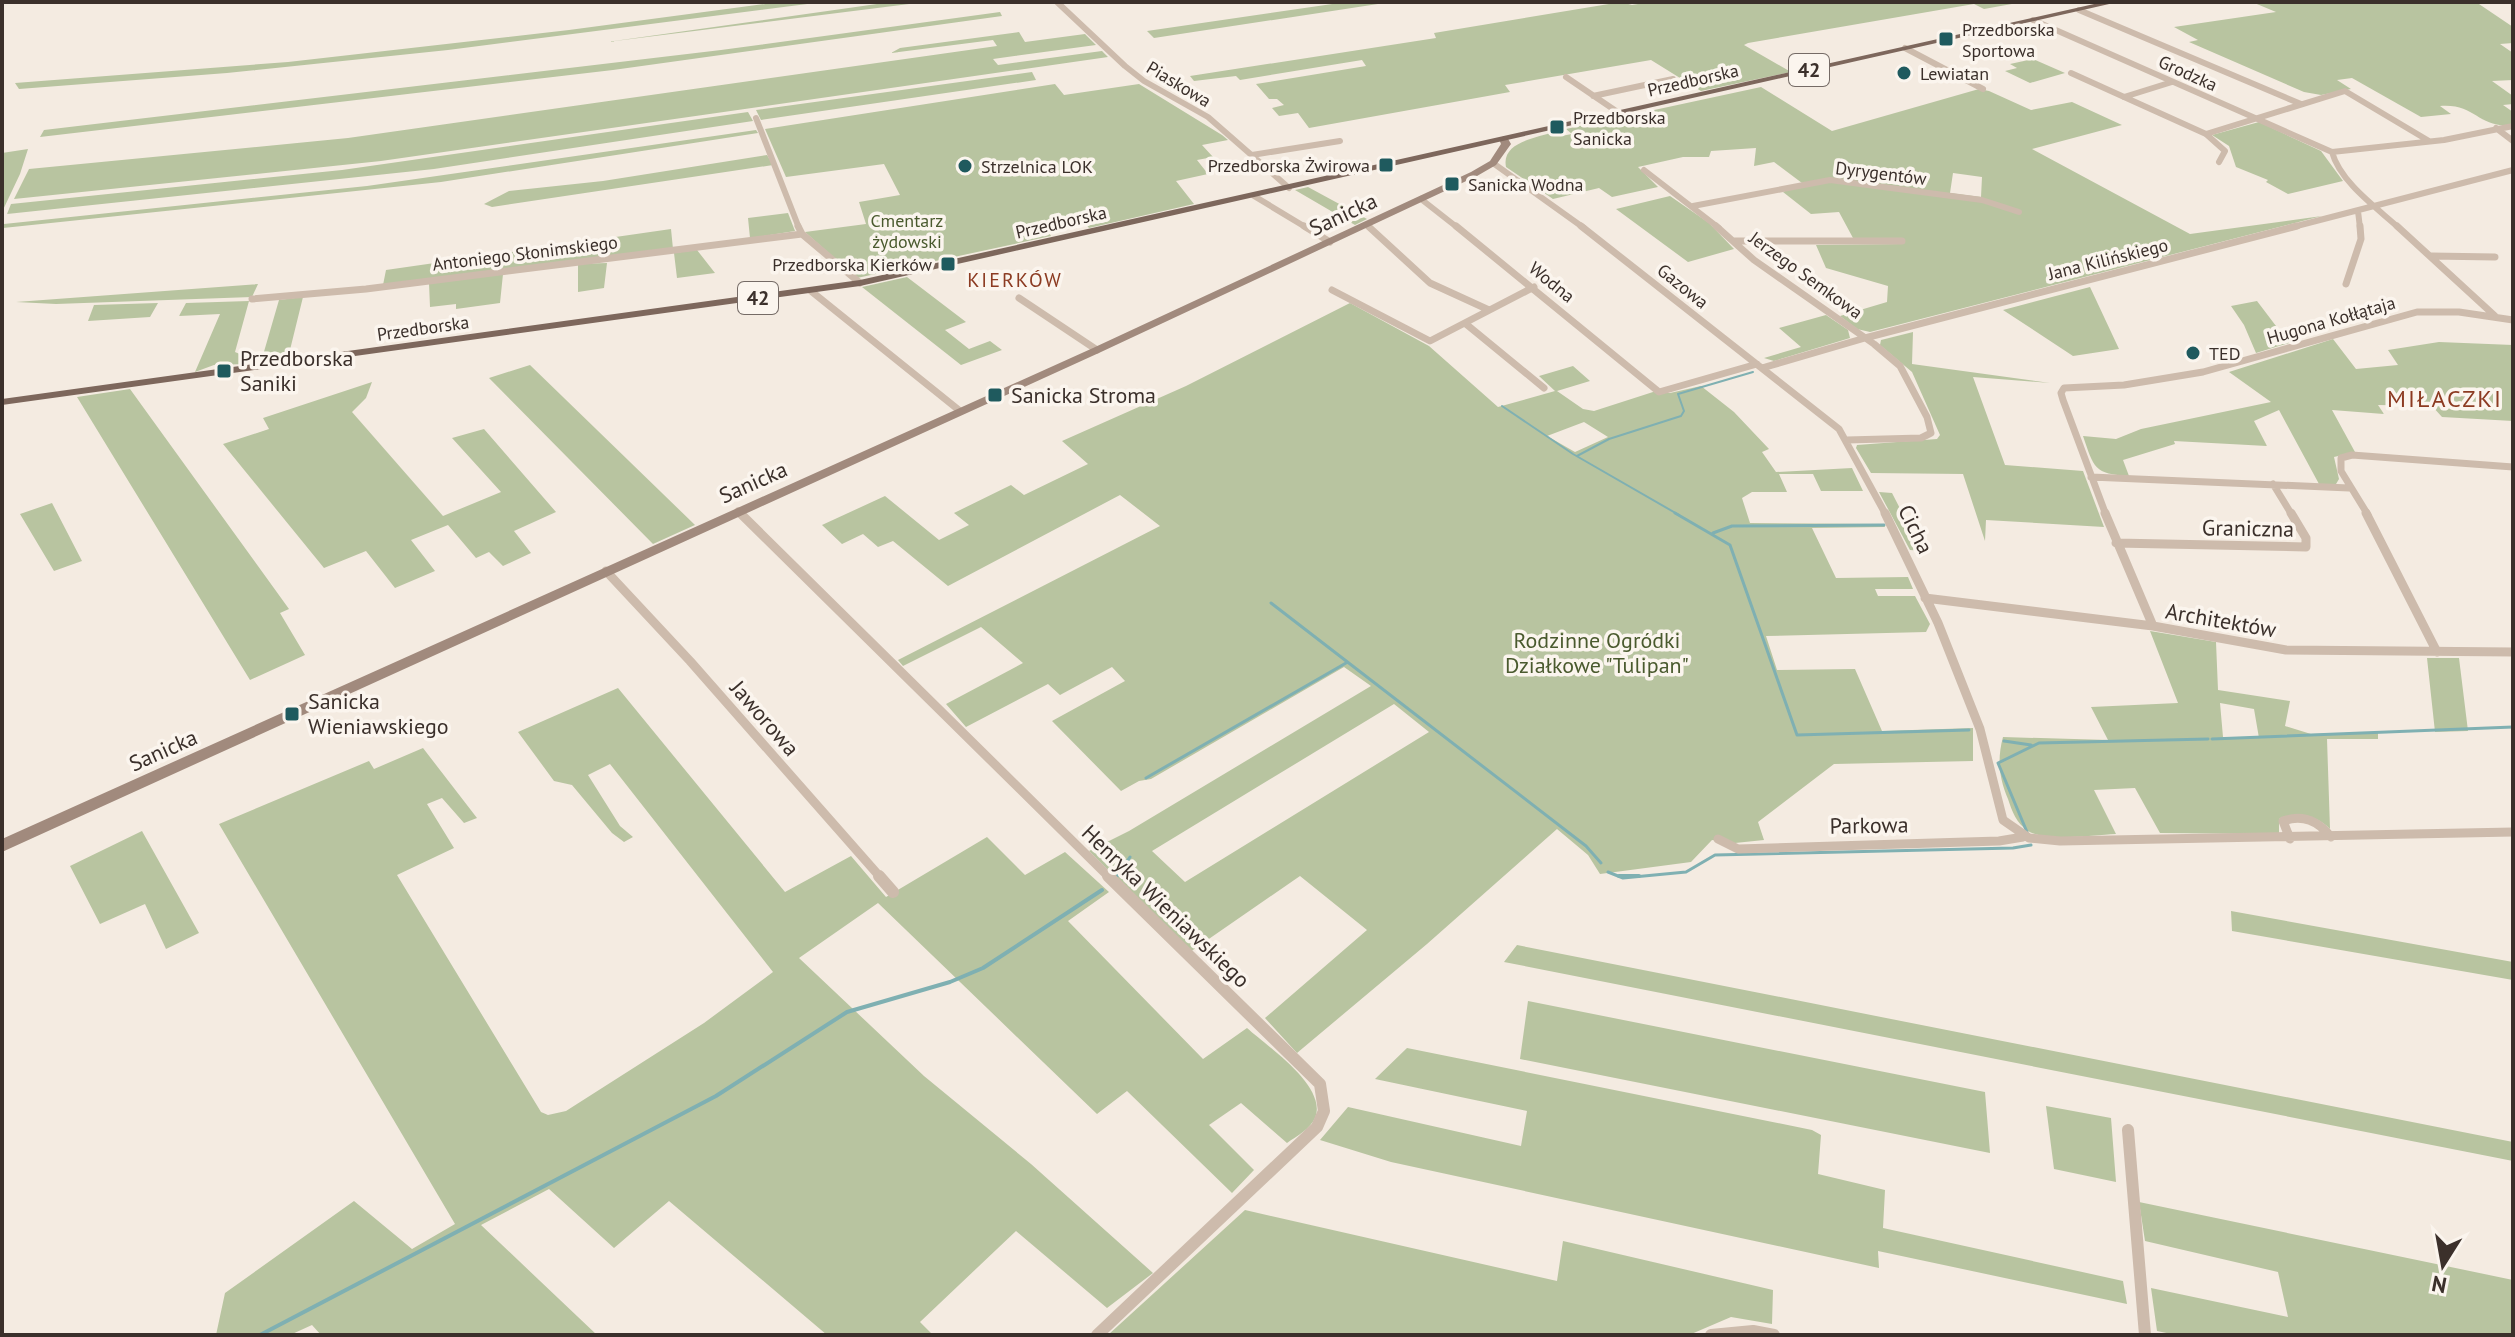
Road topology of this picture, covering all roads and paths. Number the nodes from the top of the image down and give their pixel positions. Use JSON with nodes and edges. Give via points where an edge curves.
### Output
{"nodes":[{"id":1,"x":1057,"y":2,"type":"edge"},
{"id":2,"x":2114,"y":2,"type":"edge"},
{"id":3,"x":2085,"y":6,"type":"edge"},
{"id":4,"x":2033,"y":20,"type":"junction"},
{"id":5,"x":1905,"y":48,"type":"junction"},
{"id":6,"x":2071,"y":73,"type":"dead end"},
{"id":7,"x":1566,"y":77,"type":"dead end"},
{"id":8,"x":1673,"y":79,"type":"dead end"},
{"id":9,"x":2172,"y":82,"type":"junction"},
{"id":10,"x":1983,"y":89,"type":"dead end"},
{"id":11,"x":1593,"y":96,"type":"junction"},
{"id":12,"x":2124,"y":97,"type":"junction"},
{"id":13,"x":2301,"y":104,"type":"junction"},
{"id":14,"x":1619,"y":113,"type":"junction"},
{"id":15,"x":756,"y":118,"type":"dead end"},
{"id":16,"x":2257,"y":119,"type":"junction"},
{"id":17,"x":2513,"y":126,"type":"edge"},
{"id":18,"x":2496,"y":128,"type":"junction"},
{"id":19,"x":2206,"y":134,"type":"junction"},
{"id":20,"x":1504,"y":139,"type":"junction"},
{"id":21,"x":1340,"y":141,"type":"dead end"},
{"id":22,"x":2513,"y":141,"type":"edge"},
{"id":23,"x":2430,"y":142,"type":"junction"},
{"id":24,"x":2332,"y":152,"type":"junction"},
{"id":25,"x":1252,"y":155,"type":"junction"},
{"id":26,"x":2219,"y":162,"type":"dead end"},
{"id":27,"x":1493,"y":163,"type":"junction"},
{"id":28,"x":1644,"y":170,"type":"dead end"},
{"id":29,"x":2513,"y":170,"type":"edge"},
{"id":30,"x":1289,"y":188,"type":"junction"},
{"id":31,"x":1254,"y":196,"type":"junction"},
{"id":32,"x":1421,"y":199,"type":"junction"},
{"id":33,"x":2378,"y":205,"type":"junction"},
{"id":34,"x":1693,"y":206,"type":"junction"},
{"id":35,"x":2358,"y":211,"type":"junction"},
{"id":36,"x":2019,"y":212,"type":"dead end"},
{"id":37,"x":1367,"y":225,"type":"junction"},
{"id":38,"x":802,"y":234,"type":"junction"},
{"id":39,"x":1734,"y":241,"type":"junction"},
{"id":40,"x":1902,"y":241,"type":"dead end"},
{"id":41,"x":1330,"y":242,"type":"junction"},
{"id":42,"x":2431,"y":256,"type":"junction"},
{"id":43,"x":2495,"y":257,"type":"dead end"},
{"id":44,"x":860,"y":283,"type":"junction"},
{"id":45,"x":2346,"y":284,"type":"dead end"},
{"id":46,"x":1534,"y":287,"type":"junction"},
{"id":47,"x":1332,"y":290,"type":"dead end"},
{"id":48,"x":811,"y":291,"type":"junction"},
{"id":49,"x":1019,"y":298,"type":"dead end"},
{"id":50,"x":252,"y":299,"type":"dead end"},
{"id":51,"x":1489,"y":310,"type":"junction"},
{"id":52,"x":2495,"y":316,"type":"junction"},
{"id":53,"x":2513,"y":320,"type":"edge"},
{"id":54,"x":1466,"y":324,"type":"junction"},
{"id":55,"x":1865,"y":338,"type":"junction"},
{"id":56,"x":1097,"y":350,"type":"junction"},
{"id":57,"x":1759,"y":366,"type":"junction"},
{"id":58,"x":1544,"y":388,"type":"dead end"},
{"id":59,"x":1659,"y":392,"type":"joint"},
{"id":60,"x":2,"y":402,"type":"edge"},
{"id":61,"x":960,"y":411,"type":"junction"},
{"id":62,"x":1847,"y":440,"type":"junction"},
{"id":63,"x":2513,"y":467,"type":"edge"},
{"id":64,"x":2091,"y":477,"type":"junction"},
{"id":65,"x":2273,"y":484,"type":"junction"},
{"id":66,"x":2349,"y":488,"type":"junction"},
{"id":67,"x":738,"y":511,"type":"junction"},
{"id":68,"x":2116,"y":543,"type":"junction"},
{"id":69,"x":606,"y":571,"type":"junction"},
{"id":70,"x":1925,"y":598,"type":"junction"},
{"id":71,"x":2153,"y":626,"type":"junction"},
{"id":72,"x":2437,"y":652,"type":"junction"},
{"id":73,"x":2513,"y":652,"type":"edge"},
{"id":74,"x":2012,"y":830,"type":"joint"},
{"id":75,"x":2513,"y":832,"type":"edge"},
{"id":76,"x":2023,"y":837,"type":"junction"},
{"id":77,"x":2331,"y":837,"type":"junction"},
{"id":78,"x":1718,"y":839,"type":"dead end"},
{"id":79,"x":2290,"y":839,"type":"junction"},
{"id":80,"x":2,"y":846,"type":"edge"},
{"id":81,"x":893,"y":892,"type":"dead end"},
{"id":82,"x":2128,"y":1130,"type":"dead end"},
{"id":83,"x":1097,"y":1335,"type":"edge"},
{"id":84,"x":1711,"y":1335,"type":"edge"},
{"id":85,"x":1774,"y":1335,"type":"edge"},
{"id":86,"x":2145,"y":1335,"type":"edge"}],
"edges":[{"from":1,"to":25,"type":"street","name":"Piaskowa","via":[[1135,74],[1208,117]]},
{"from":2,"to":3,"type":"main road","name":"Przedborska","number":"42"},
{"from":3,"to":4,"type":"main road","name":"Przedborska","number":"42"},
{"from":3,"to":13,"type":"street"},
{"from":4,"to":5,"type":"main road","name":"Przedborska","number":"42"},
{"from":4,"to":9,"type":"street","name":"Grodzka"},
{"from":5,"to":10,"type":"street"},
{"from":5,"to":14,"type":"main road","name":"Przedborska","number":"42"},
{"from":6,"to":12,"type":"street"},
{"from":7,"to":11,"type":"street"},
{"from":8,"to":11,"type":"street"},
{"from":9,"to":12,"type":"street"},
{"from":9,"to":16,"type":"street","name":"Grodzka"},
{"from":11,"to":14,"type":"street"},
{"from":12,"to":19,"type":"street"},
{"from":13,"to":16,"type":"street"},
{"from":13,"to":23,"type":"street","via":[[2349,91]]},
{"from":14,"to":20,"type":"main road","name":"Przedborska","number":"42"},
{"from":15,"to":38,"type":"street"},
{"from":16,"to":19,"type":"street"},
{"from":16,"to":24,"type":"street","name":"Grodzka"},
{"from":17,"to":18,"type":"street"},
{"from":18,"to":22,"type":"street"},
{"from":18,"to":23,"type":"street"},
{"from":19,"to":26,"type":"street","via":[[2225,151]]},
{"from":20,"to":27,"type":"street"},
{"from":20,"to":30,"type":"main road","name":"Przedborska","number":"42"},
{"from":21,"to":25,"type":"street"},
{"from":23,"to":24,"type":"street"},
{"from":24,"to":33,"type":"street","via":[[2357,189]]},
{"from":25,"to":30,"type":"street","name":"Piaskowa"},
{"from":27,"to":32,"type":"street","name":"Sanicka"},
{"from":27,"to":57,"type":"street","name":"Gazowa","via":[[1617,252]]},
{"from":28,"to":34,"type":"street","name":"Jerzego Semkowa"},
{"from":29,"to":33,"type":"street","name":"Jana Kilińskiego"},
{"from":30,"to":31,"type":"main road","name":"Przedborska","number":"42"},
{"from":31,"to":41,"type":"street"},
{"from":31,"to":44,"type":"main road","name":"Przedborska","number":"42"},
{"from":32,"to":37,"type":"street","name":"Sanicka"},
{"from":32,"to":46,"type":"street","name":"Wodna"},
{"from":33,"to":35,"type":"street","name":"Jana Kilińskiego"},
{"from":33,"to":42,"type":"street"},
{"from":34,"to":36,"type":"street","name":"Dyrygentów","via":[[1830,180],[1982,200]]},
{"from":34,"to":39,"type":"street","name":"Jerzego Semkowa"},
{"from":35,"to":45,"type":"street","via":[[2361,239]]},
{"from":35,"to":55,"type":"street","name":"Jana Kilińskiego"},
{"from":37,"to":41,"type":"street","name":"Sanicka"},
{"from":37,"to":51,"type":"street","via":[[1430,283]]},
{"from":38,"to":44,"type":"street"},
{"from":38,"to":50,"type":"street","name":"Antoniego Słonimskiego"},
{"from":39,"to":40,"type":"street"},
{"from":39,"to":55,"type":"street","name":"Jerzego Semkowa"},
{"from":41,"to":56,"type":"street","name":"Sanicka"},
{"from":42,"to":43,"type":"street"},
{"from":42,"to":52,"type":"street"},
{"from":44,"to":48,"type":"main road","name":"Przedborska","number":"42"},
{"from":46,"to":51,"type":"street"},
{"from":46,"to":59,"type":"street","name":"Wodna"},
{"from":47,"to":54,"type":"street","via":[[1430,341]]},
{"from":48,"to":60,"type":"main road","name":"Przedborska","number":"42"},
{"from":48,"to":61,"type":"street"},
{"from":49,"to":56,"type":"street"},
{"from":51,"to":54,"type":"street"},
{"from":52,"to":53,"type":"street","name":"Hugona Kołłątaja"},
{"from":52,"to":64,"type":"street","name":"Hugona Kołłątaja","via":[[2417,312],[2203,372],[2137,384],[2064,388],[2063,400]]},
{"from":54,"to":58,"type":"street"},
{"from":55,"to":57,"type":"street","name":"Jerzego Semkowa"},
{"from":55,"to":62,"type":"street","via":[[1903,369],[1932,430],[1921,438]]},
{"from":56,"to":61,"type":"street","name":"Sanicka"},
{"from":57,"to":59,"type":"street","name":"Jerzego Semkowa"},
{"from":57,"to":62,"type":"street","name":"Gazowa","via":[[1833,423]]},
{"from":61,"to":67,"type":"street","name":"Sanicka"},
{"from":62,"to":70,"type":"street","name":"Cicha"},
{"from":63,"to":66,"type":"street","via":[[2352,455],[2341,458]]},
{"from":64,"to":65,"type":"street"},
{"from":64,"to":68,"type":"street"},
{"from":65,"to":66,"type":"street"},
{"from":65,"to":68,"type":"street","name":"Graniczna","via":[[2306,538],[2306,547]]},
{"from":66,"to":72,"type":"street","via":[[2377,531]]},
{"from":67,"to":69,"type":"street","name":"Sanicka"},
{"from":67,"to":83,"type":"street","name":"Henryka Wieniawskiego","via":[[1320,1084],[1324,1111],[1317,1127]]},
{"from":68,"to":71,"type":"street"},
{"from":69,"to":80,"type":"street","name":"Sanicka"},
{"from":69,"to":81,"type":"street","name":"Jaworowa"},
{"from":70,"to":71,"type":"street","name":"Architektów"},
{"from":70,"to":74,"type":"street","name":"Cicha","via":[[1980,729],[2003,820]]},
{"from":71,"to":72,"type":"street","name":"Architektów","via":[[2286,650]]},
{"from":72,"to":73,"type":"street","name":"Architektów"},
{"from":74,"to":76,"type":"street","name":"Parkowa"},
{"from":75,"to":77,"type":"street","name":"Parkowa"},
{"from":76,"to":78,"type":"street","name":"Parkowa","via":[[1738,849]]},
{"from":76,"to":79,"type":"street","name":"Parkowa"},
{"from":77,"to":79,"type":"street","name":"Parkowa"},
{"from":77,"to":79,"type":"street","via":[[2314,820],[2294,817],[2283,821]]},
{"from":82,"to":86,"type":"street"},
{"from":84,"to":85,"type":"street"}]}
